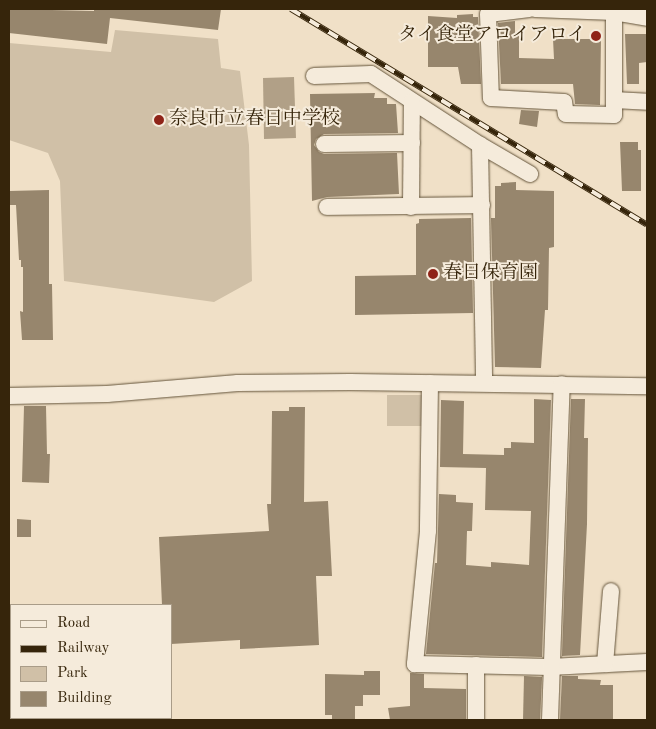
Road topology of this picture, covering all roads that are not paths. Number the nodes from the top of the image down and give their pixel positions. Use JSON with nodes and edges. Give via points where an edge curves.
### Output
{"nodes":[{"id":1,"x":529,"y":9,"type":"edge"},
{"id":2,"x":535,"y":9,"type":"edge"},
{"id":3,"x":614,"y":12,"type":"junction"},
{"id":4,"x":647,"y":18,"type":"edge"},
{"id":5,"x":314,"y":76,"type":"dead end"},
{"id":6,"x":614,"y":100,"type":"junction"},
{"id":7,"x":412,"y":102,"type":"junction"},
{"id":8,"x":647,"y":102,"type":"edge"},
{"id":9,"x":412,"y":143,"type":"junction"},
{"id":10,"x":324,"y":144,"type":"dead end"},
{"id":11,"x":480,"y":145,"type":"junction"},
{"id":12,"x":530,"y":174,"type":"dead end"},
{"id":13,"x":482,"y":205,"type":"junction"},
{"id":14,"x":411,"y":207,"type":"junction"},
{"id":15,"x":327,"y":208,"type":"dead end"},
{"id":16,"x":484,"y":382,"type":"junction"},
{"id":17,"x":430,"y":383,"type":"junction"},
{"id":18,"x":562,"y":384,"type":"junction"},
{"id":19,"x":647,"y":386,"type":"edge"},
{"id":20,"x":9,"y":396,"type":"edge"},
{"id":21,"x":611,"y":591,"type":"dead end"},
{"id":22,"x":647,"y":662,"type":"edge"},
{"id":23,"x":605,"y":664,"type":"junction"},
{"id":24,"x":476,"y":665,"type":"junction"},
{"id":25,"x":550,"y":667,"type":"junction"},
{"id":26,"x":476,"y":720,"type":"edge"},
{"id":27,"x":550,"y":720,"type":"edge"}],
"edges":[{"from":1,"to":6,"type":"street","via":[[488,14],[491,98],[564,102],[566,114],[614,115]]},
{"from":2,"to":3,"type":"street"},
{"from":3,"to":4,"type":"street"},
{"from":3,"to":6,"type":"street"},
{"from":5,"to":7,"type":"street","via":[[371,74]]},
{"from":6,"to":8,"type":"street"},
{"from":7,"to":9,"type":"street"},
{"from":7,"to":11,"type":"street"},
{"from":9,"to":10,"type":"street"},
{"from":9,"to":14,"type":"street"},
{"from":11,"to":12,"type":"street"},
{"from":11,"to":13,"type":"street"},
{"from":13,"to":14,"type":"street"},
{"from":13,"to":16,"type":"street"},
{"from":14,"to":15,"type":"street"},
{"from":16,"to":17,"type":"street"},
{"from":16,"to":18,"type":"street"},
{"from":17,"to":20,"type":"street","via":[[238,383],[108,394]]},
{"from":17,"to":24,"type":"street","via":[[428,531],[415,664]]},
{"from":18,"to":19,"type":"street"},
{"from":18,"to":25,"type":"street"},
{"from":21,"to":23,"type":"street"},
{"from":22,"to":23,"type":"street"},
{"from":23,"to":25,"type":"street"},
{"from":24,"to":25,"type":"street"},
{"from":24,"to":26,"type":"street"},
{"from":25,"to":27,"type":"street"}]}
